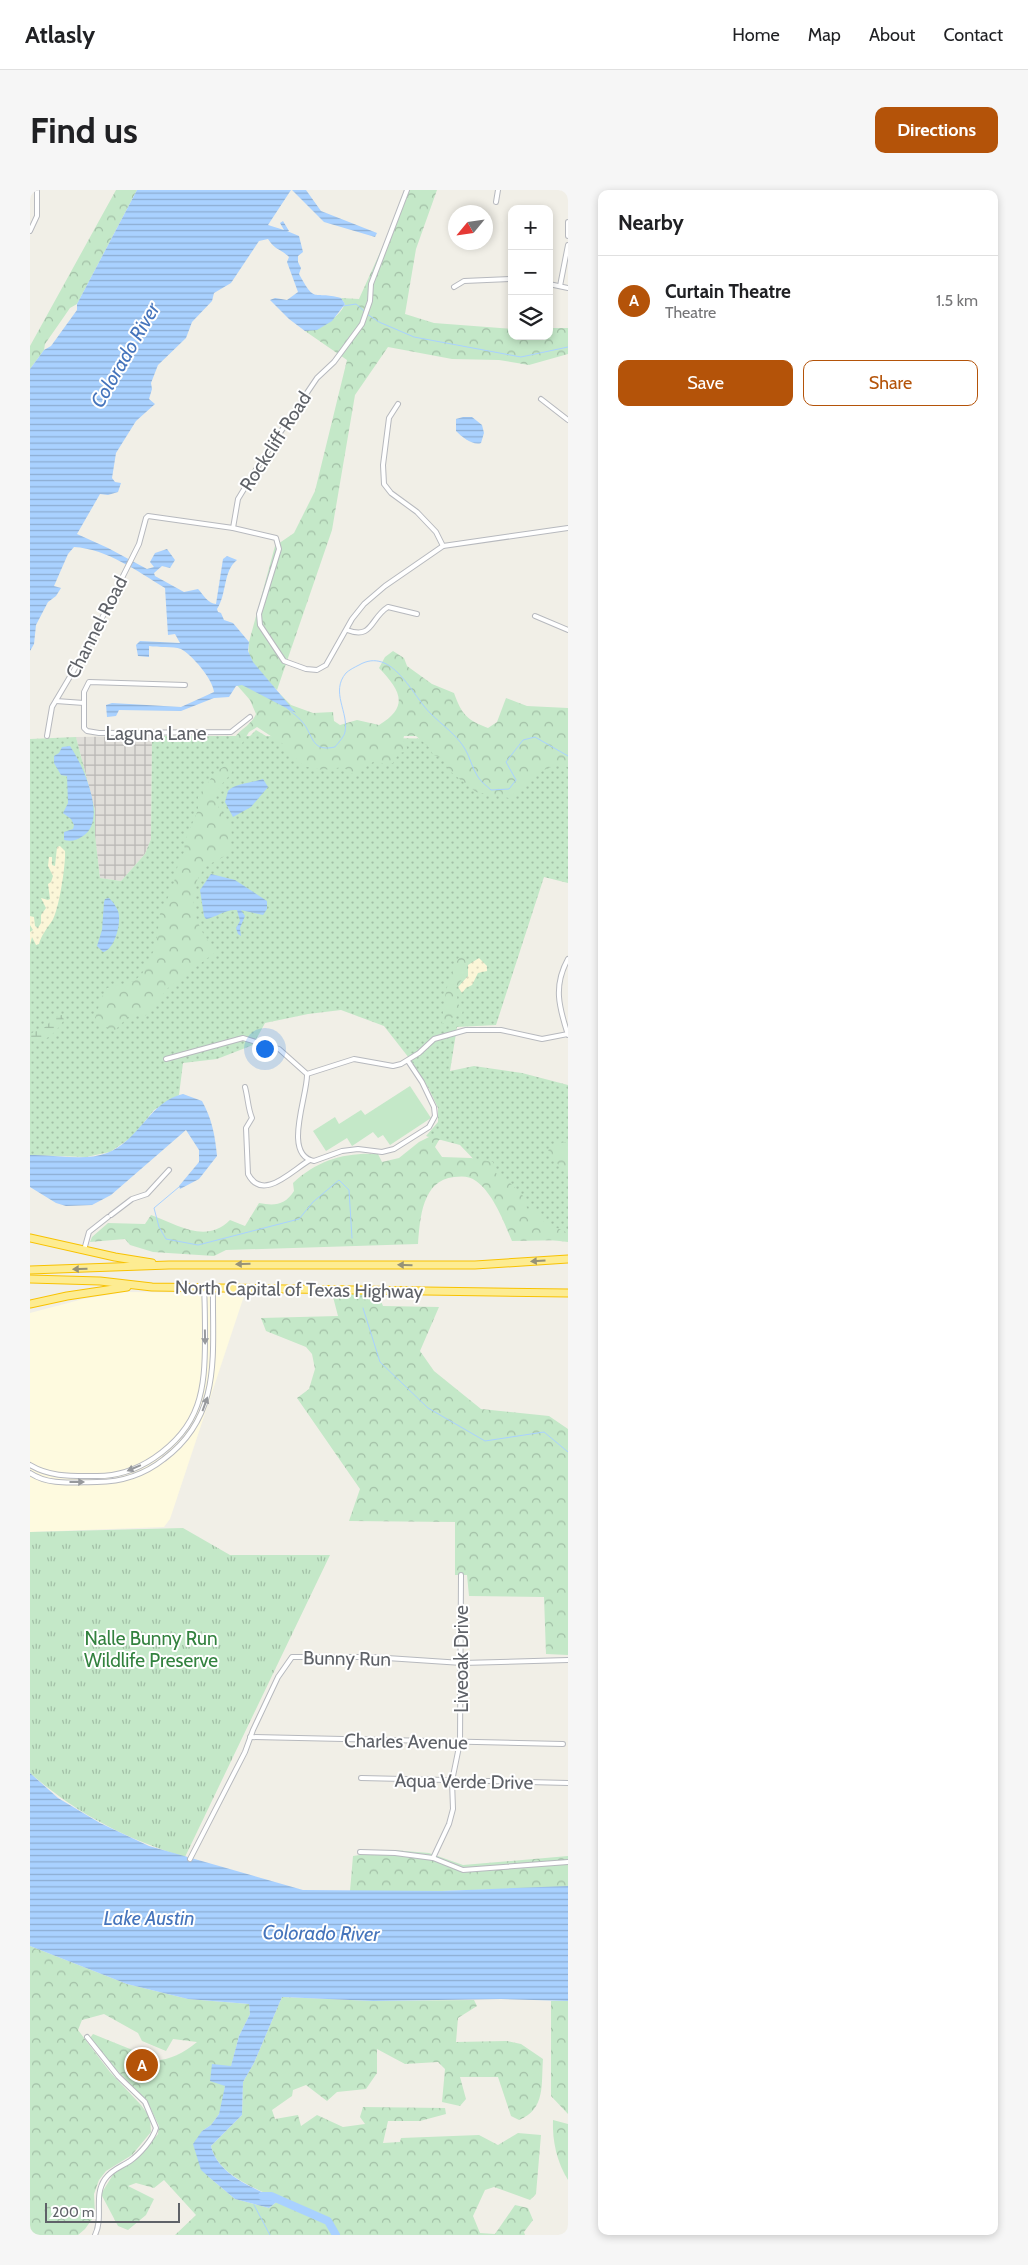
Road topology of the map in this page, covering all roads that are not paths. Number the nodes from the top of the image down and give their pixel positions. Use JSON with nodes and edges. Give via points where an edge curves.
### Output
{"nodes":[{"id":1,"x":36,"y":190,"type":"edge"},
{"id":2,"x":407,"y":190,"type":"edge"},
{"id":3,"x":498,"y":190,"type":"edge"},
{"id":4,"x":496,"y":202,"type":"dead end"},
{"id":5,"x":568,"y":222,"type":"edge"},
{"id":6,"x":30,"y":230,"type":"edge"},
{"id":7,"x":568,"y":236,"type":"edge"},
{"id":8,"x":568,"y":245,"type":"edge"},
{"id":9,"x":508,"y":279,"type":"edge"},
{"id":10,"x":553,"y":285,"type":"edge"},
{"id":11,"x":560,"y":286,"type":"junction"},
{"id":12,"x":454,"y":287,"type":"dead end"},
{"id":13,"x":568,"y":288,"type":"edge"},
{"id":14,"x":541,"y":399,"type":"dead end"},
{"id":15,"x":398,"y":404,"type":"dead end"},
{"id":16,"x":568,"y":420,"type":"edge"},
{"id":17,"x":233,"y":528,"type":"junction"},
{"id":18,"x":568,"y":528,"type":"edge"},
{"id":19,"x":443,"y":546,"type":"junction"},
{"id":20,"x":417,"y":614,"type":"dead end"},
{"id":21,"x":535,"y":616,"type":"dead end"},
{"id":22,"x":346,"y":630,"type":"junction"},
{"id":23,"x":568,"y":630,"type":"edge"},
{"id":24,"x":185,"y":685,"type":"dead end"},
{"id":25,"x":56,"y":701,"type":"junction"},
{"id":26,"x":84,"y":703,"type":"junction"},
{"id":27,"x":250,"y":717,"type":"dead end"},
{"id":28,"x":48,"y":736,"type":"dead end"},
{"id":29,"x":568,"y":959,"type":"edge"},
{"id":30,"x":568,"y":1035,"type":"edge"},
{"id":31,"x":166,"y":1058,"type":"dead end"},
{"id":32,"x":408,"y":1062,"type":"junction"},
{"id":33,"x":308,"y":1074,"type":"junction"},
{"id":34,"x":245,"y":1087,"type":"dead end"},
{"id":35,"x":310,"y":1160,"type":"junction"},
{"id":36,"x":169,"y":1170,"type":"dead end"},
{"id":37,"x":30,"y":1238,"type":"edge"},
{"id":38,"x":84,"y":1250,"type":"junction"},
{"id":39,"x":568,"y":1259,"type":"edge"},
{"id":40,"x":169,"y":1265,"type":"junction"},
{"id":41,"x":30,"y":1270,"type":"edge"},
{"id":42,"x":30,"y":1279,"type":"edge"},
{"id":43,"x":143,"y":1286,"type":"junction"},
{"id":44,"x":204,"y":1288,"type":"junction"},
{"id":45,"x":213,"y":1288,"type":"junction"},
{"id":46,"x":568,"y":1293,"type":"edge"},
{"id":47,"x":30,"y":1304,"type":"edge"},
{"id":48,"x":205,"y":1371,"type":"junction"},
{"id":49,"x":212,"y":1372,"type":"junction"},
{"id":50,"x":173,"y":1444,"type":"junction"},
{"id":51,"x":178,"y":1448,"type":"junction"},
{"id":52,"x":30,"y":1465,"type":"edge"},
{"id":53,"x":30,"y":1473,"type":"edge"},
{"id":54,"x":92,"y":1476,"type":"junction"},
{"id":55,"x":91,"y":1482,"type":"junction"},
{"id":56,"x":461,"y":1575,"type":"dead end"},
{"id":57,"x":568,"y":1660,"type":"edge"},
{"id":58,"x":462,"y":1662,"type":"junction"},
{"id":59,"x":250,"y":1737,"type":"junction"},
{"id":60,"x":460,"y":1742,"type":"junction"},
{"id":61,"x":562,"y":1744,"type":"dead end"},
{"id":62,"x":360,"y":1778,"type":"dead end"},
{"id":63,"x":452,"y":1781,"type":"junction"},
{"id":64,"x":568,"y":1783,"type":"edge"},
{"id":65,"x":360,"y":1852,"type":"dead end"},
{"id":66,"x":433,"y":1858,"type":"junction"},
{"id":67,"x":190,"y":1859,"type":"dead end"},
{"id":68,"x":568,"y":1862,"type":"edge"},
{"id":69,"x":87,"y":2037,"type":"dead end"},
{"id":70,"x":95,"y":2235,"type":"edge"}],
"edges":[{"from":1,"to":6,"type":"street","via":[[37,216]]},
{"from":2,"to":17,"type":"street","name":"Rockcliff Road","via":[[372,284],[362,324],[334,362],[316,378],[263,458],[238,499]]},
{"from":3,"to":4,"type":"street"},
{"from":5,"to":7,"type":"street"},
{"from":8,"to":11,"type":"street"},
{"from":9,"to":12,"type":"street","via":[[464,281]]},
{"from":10,"to":11,"type":"street"},
{"from":11,"to":13,"type":"street"},
{"from":14,"to":16,"type":"street"},
{"from":15,"to":19,"type":"street","via":[[389,418],[384,484],[417,512],[436,532]]},
{"from":17,"to":22,"type":"street","via":[[276,538],[279,549],[258,620],[262,631],[284,661],[317,670],[326,665]]},
{"from":17,"to":25,"type":"street","name":"Channel Road","via":[[159,516],[146,518],[139,544],[87,648]]},
{"from":18,"to":19,"type":"street"},
{"from":19,"to":22,"type":"street","via":[[364,604]]},
{"from":20,"to":22,"type":"street","via":[[388,607],[365,632],[357,634]]},
{"from":21,"to":23,"type":"street"},
{"from":24,"to":26,"type":"street","name":"Laguna Lane","via":[[89,682],[85,687]]},
{"from":25,"to":26,"type":"street"},
{"from":25,"to":28,"type":"street","name":"Channel Road","via":[[50,716]]},
{"from":26,"to":27,"type":"street","name":"Laguna Lane","via":[[84,728],[92,733],[231,732]]},
{"from":29,"to":30,"type":"street","via":[[557,995]]},
{"from":30,"to":32,"type":"street","via":[[542,1038],[500,1030],[466,1030],[434,1039]]},
{"from":31,"to":33,"type":"street","via":[[243,1038],[279,1049]]},
{"from":32,"to":33,"type":"street","via":[[393,1066],[354,1059]]},
{"from":32,"to":35,"type":"street","via":[[434,1107],[435,1116],[428,1127],[394,1149],[382,1152],[342,1151]]},
{"from":33,"to":35,"type":"street","via":[[298,1130],[300,1152]]},
{"from":34,"to":35,"type":"street","via":[[248,1112],[252,1118],[246,1128],[250,1179],[268,1186]]},
{"from":36,"to":38,"type":"street","via":[[147,1194],[132,1199],[89,1232]]},
{"from":37,"to":38,"type":"highway"},
{"from":38,"to":40,"type":"highway"},
{"from":39,"to":40,"type":"highway","name":"North Capital of Texas Highway","one_way":true,"via":[[476,1265]]},
{"from":40,"to":41,"type":"highway","name":"North Capital of Texas Highway","one_way":true},
{"from":42,"to":43,"type":"highway","name":"North Capital of Texas Highway"},
{"from":43,"to":44,"type":"highway","name":"North Capital of Texas Highway"},
{"from":43,"to":47,"type":"highway"},
{"from":44,"to":45,"type":"highway","name":"North Capital of Texas Highway"},
{"from":44,"to":48,"type":"street","one_way":true},
{"from":45,"to":46,"type":"highway","name":"North Capital of Texas Highway"},
{"from":45,"to":49,"type":"street"},
{"from":48,"to":49,"type":"street"},
{"from":48,"to":50,"type":"street","via":[[194,1417]]},
{"from":51,"to":49,"type":"street","one_way":true,"via":[[201,1417]]},
{"from":50,"to":51,"type":"street"},
{"from":50,"to":54,"type":"street","one_way":true,"via":[[152,1460],[128,1471]]},
{"from":51,"to":55,"type":"street","via":[[134,1476],[110,1482]]},
{"from":52,"to":54,"type":"street","via":[[48,1474]]},
{"from":53,"to":55,"type":"street","one_way":true,"via":[[48,1481]]},
{"from":54,"to":55,"type":"street"},
{"from":56,"to":58,"type":"street","name":"Liveoak Drive"},
{"from":57,"to":58,"type":"street","name":"Bunny Run"},
{"from":58,"to":59,"type":"street","name":"Bunny Run","via":[[292,1657],[278,1676]]},
{"from":58,"to":60,"type":"street","name":"Liveoak Drive"},
{"from":59,"to":60,"type":"street","name":"Charles Avenue"},
{"from":59,"to":67,"type":"street","name":"Bunny Run"},
{"from":60,"to":61,"type":"street","name":"Charles Avenue"},
{"from":60,"to":63,"type":"street","name":"Liveoak Drive"},
{"from":62,"to":63,"type":"street","name":"Aqua Verde Drive"},
{"from":63,"to":64,"type":"street","name":"Aqua Verde Drive"},
{"from":63,"to":66,"type":"street","name":"Liveoak Drive","via":[[453,1809]]},
{"from":65,"to":66,"type":"street"},
{"from":66,"to":68,"type":"street","via":[[463,1870]]},
{"from":69,"to":70,"type":"street","via":[[118,2076],[145,2102],[156,2128],[133,2158],[104,2180],[98,2195]]}]}
